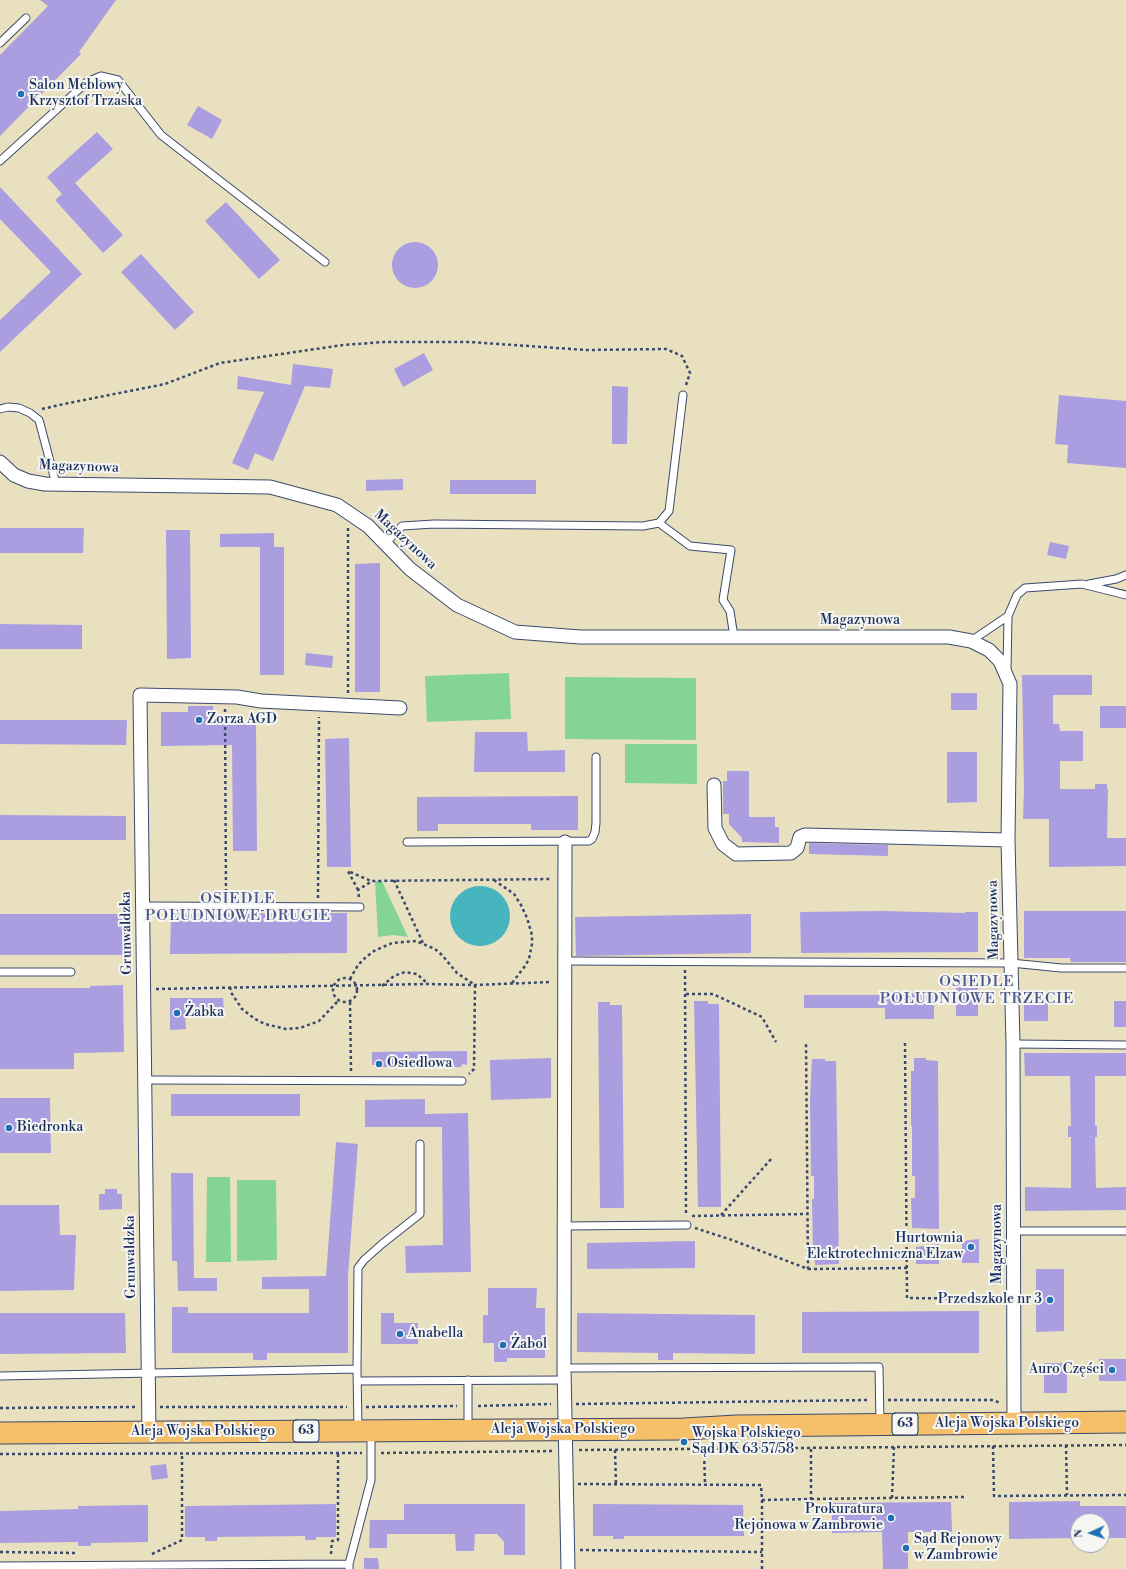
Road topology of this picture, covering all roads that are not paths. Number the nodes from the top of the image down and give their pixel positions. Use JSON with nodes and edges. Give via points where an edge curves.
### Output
{"nodes":[{"id":1,"x":26,"y":18,"type":"dead end"},
{"id":2,"x":0,"y":43,"type":"edge"},
{"id":3,"x":0,"y":161,"type":"edge"},
{"id":4,"x":325,"y":262,"type":"dead end"},
{"id":5,"x":683,"y":395,"type":"road end"},
{"id":6,"x":0,"y":409,"type":"edge"},
{"id":7,"x":0,"y":462,"type":"edge"},
{"id":8,"x":56,"y":484,"type":"junction"},
{"id":9,"x":659,"y":523,"type":"junction"},
{"id":10,"x":385,"y":544,"type":"junction"},
{"id":11,"x":1126,"y":575,"type":"edge"},
{"id":12,"x":1087,"y":585,"type":"junction"},
{"id":13,"x":1126,"y":595,"type":"edge"},
{"id":14,"x":1008,"y":616,"type":"junction"},
{"id":15,"x":734,"y":637,"type":"junction"},
{"id":16,"x":971,"y":642,"type":"junction"},
{"id":17,"x":1006,"y":674,"type":"junction"},
{"id":18,"x":400,"y":708,"type":"dead end"},
{"id":19,"x":596,"y":757,"type":"dead end"},
{"id":20,"x":714,"y":785,"type":"dead end"},
{"id":21,"x":1008,"y":840,"type":"junction"},
{"id":22,"x":407,"y":842,"type":"dead end"},
{"id":23,"x":565,"y":842,"type":"junction"},
{"id":24,"x":143,"y":906,"type":"junction"},
{"id":25,"x":360,"y":907,"type":"road end"},
{"id":26,"x":565,"y":961,"type":"junction"},
{"id":27,"x":1011,"y":963,"type":"junction"},
{"id":28,"x":1126,"y":968,"type":"edge"},
{"id":29,"x":0,"y":972,"type":"edge"},
{"id":30,"x":70,"y":972,"type":"dead end"},
{"id":31,"x":1013,"y":1044,"type":"junction"},
{"id":32,"x":1126,"y":1045,"type":"edge"},
{"id":33,"x":145,"y":1080,"type":"junction"},
{"id":34,"x":462,"y":1081,"type":"road end"},
{"id":35,"x":420,"y":1144,"type":"dead end"},
{"id":36,"x":687,"y":1225,"type":"road end"},
{"id":37,"x":563,"y":1226,"type":"junction"},
{"id":38,"x":1015,"y":1231,"type":"junction"},
{"id":39,"x":1126,"y":1231,"type":"edge"},
{"id":40,"x":356,"y":1369,"type":"junction"},
{"id":41,"x":148,"y":1373,"type":"junction"},
{"id":42,"x":564,"y":1374,"type":"junction"},
{"id":43,"x":0,"y":1376,"type":"edge"},
{"id":44,"x":468,"y":1380,"type":"junction"},
{"id":45,"x":357,"y":1381,"type":"junction"},
{"id":46,"x":1126,"y":1422,"type":"edge"},
{"id":47,"x":880,"y":1424,"type":"junction"},
{"id":48,"x":1014,"y":1424,"type":"junction"},
{"id":49,"x":566,"y":1430,"type":"junction"},
{"id":50,"x":365,"y":1431,"type":"junction"},
{"id":51,"x":468,"y":1431,"type":"junction"},
{"id":52,"x":149,"y":1432,"type":"junction"},
{"id":53,"x":0,"y":1433,"type":"edge"},
{"id":54,"x":0,"y":1566,"type":"edge"},
{"id":55,"x":349,"y":1566,"type":"edge"},
{"id":56,"x":568,"y":1569,"type":"edge"}],
"edges":[{"from":1,"to":2,"type":"lane"},
{"from":3,"to":4,"type":"lane","via":[[87,82],[101,76],[118,80],[161,135]]},
{"from":5,"to":9,"type":"lane","via":[[669,511]]},
{"from":6,"to":8,"type":"lane","via":[[19,408],[39,420]]},
{"from":7,"to":8,"type":"street","name":"Magazynowa","via":[[14,475],[28,481]]},
{"from":8,"to":10,"type":"street","name":"Magazynowa","via":[[270,487],[337,505],[368,526]]},
{"from":9,"to":10,"type":"lane","via":[[643,526],[402,526]]},
{"from":9,"to":15,"type":"lane","via":[[690,546],[731,550],[723,600],[730,611]]},
{"from":10,"to":15,"type":"street","name":"Magazynowa","via":[[410,569],[457,606],[516,632],[580,637]]},
{"from":11,"to":12,"type":"lane"},
{"from":12,"to":13,"type":"lane"},
{"from":12,"to":14,"type":"lane","via":[[1025,588],[1017,594]]},
{"from":14,"to":16,"type":"lane"},
{"from":14,"to":17,"type":"lane"},
{"from":15,"to":16,"type":"street","name":"Magazynowa","via":[[949,637]]},
{"from":16,"to":17,"type":"street","name":"Magazynowa","via":[[989,650],[1000,661]]},
{"from":17,"to":21,"type":"street","name":"Magazynowa","via":[[1010,684]]},
{"from":18,"to":24,"type":"street","name":"Grunwaldzka","via":[[261,702],[237,697],[140,695]]},
{"from":19,"to":23,"type":"lane","via":[[595,832],[589,841]]},
{"from":20,"to":21,"type":"street","via":[[715,828],[722,844],[736,854],[791,853],[800,837],[805,835]]},
{"from":21,"to":27,"type":"street","name":"Magazynowa"},
{"from":22,"to":23,"type":"lane"},
{"from":23,"to":26,"type":"street"},
{"from":24,"to":25,"type":"lane"},
{"from":24,"to":33,"type":"street","name":"Grunwaldzka"},
{"from":26,"to":27,"type":"lane"},
{"from":26,"to":37,"type":"street"},
{"from":27,"to":28,"type":"lane","via":[[1061,968]]},
{"from":27,"to":31,"type":"street","name":"Magazynowa"},
{"from":29,"to":30,"type":"lane"},
{"from":31,"to":32,"type":"lane"},
{"from":31,"to":38,"type":"street","name":"Magazynowa"},
{"from":33,"to":34,"type":"lane"},
{"from":33,"to":41,"type":"street","name":"Grunwaldzka"},
{"from":35,"to":40,"type":"lane","via":[[420,1214],[382,1244],[358,1268]]},
{"from":36,"to":37,"type":"lane"},
{"from":37,"to":42,"type":"street"},
{"from":38,"to":39,"type":"lane"},
{"from":38,"to":48,"type":"street","name":"Magazynowa"},
{"from":40,"to":41,"type":"lane"},
{"from":40,"to":45,"type":"lane"},
{"from":41,"to":43,"type":"lane"},
{"from":41,"to":52,"type":"street","name":"Grunwaldzka"},
{"from":42,"to":44,"type":"lane"},
{"from":42,"to":47,"type":"lane","via":[[879,1367]]},
{"from":42,"to":49,"type":"street"},
{"from":44,"to":45,"type":"lane"},
{"from":44,"to":51,"type":"lane"},
{"from":45,"to":50,"type":"lane"},
{"from":46,"to":48,"type":"main road","name":"Aleja Wojska Polskiego","number":"63"},
{"from":47,"to":48,"type":"main road","name":"Aleja Wojska Polskiego","number":"63"},
{"from":47,"to":49,"type":"main road","name":"Aleja Wojska Polskiego","number":"63"},
{"from":49,"to":51,"type":"main road","name":"Aleja Wojska Polskiego","number":"63"},
{"from":49,"to":56,"type":"street","via":[[574,1487]]},
{"from":50,"to":51,"type":"main road","name":"Aleja Wojska Polskiego","number":"63"},
{"from":50,"to":52,"type":"main road","name":"Aleja Wojska Polskiego","number":"63"},
{"from":50,"to":55,"type":"lane","via":[[371,1480]]},
{"from":52,"to":53,"type":"main road","name":"Aleja Wojska Polskiego","number":"63"},
{"from":54,"to":55,"type":"lane"}]}
